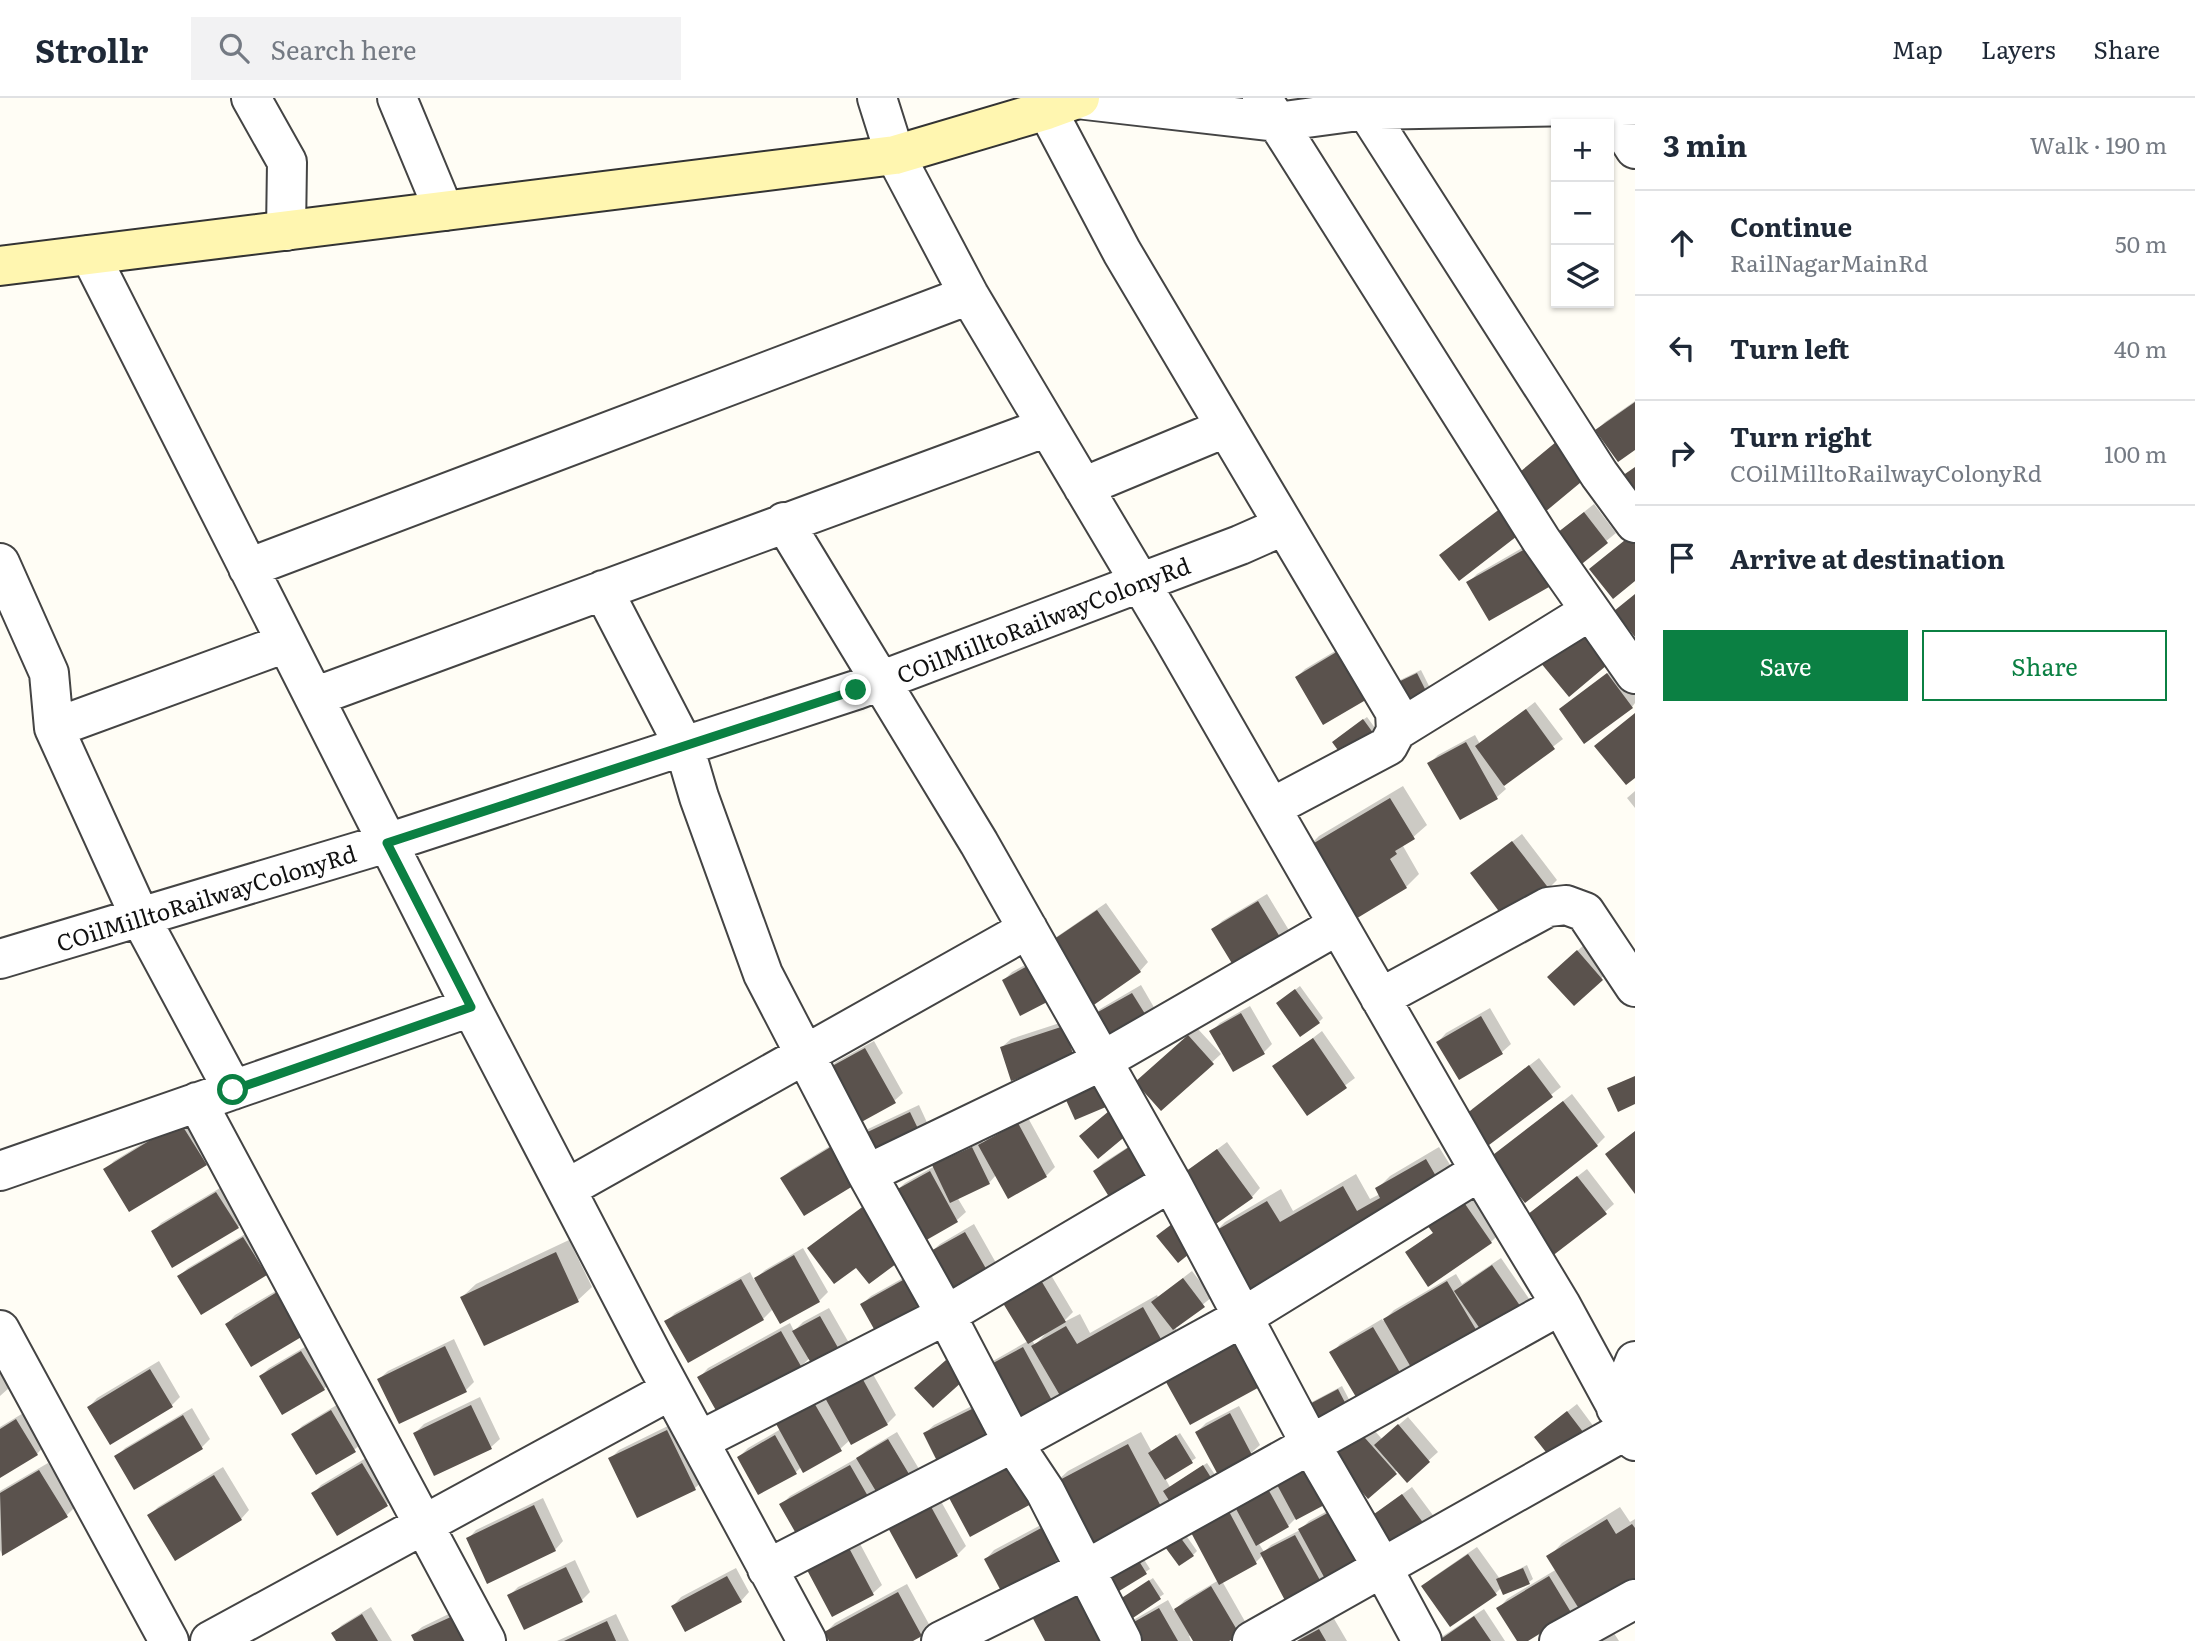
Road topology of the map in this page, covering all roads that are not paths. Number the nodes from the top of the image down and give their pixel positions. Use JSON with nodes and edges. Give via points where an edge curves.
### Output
{"nodes":[{"id":1,"x":251,"y":98,"type":"edge"},
{"id":2,"x":397,"y":98,"type":"edge"},
{"id":3,"x":877,"y":98,"type":"edge"},
{"id":4,"x":1068,"y":102,"type":"edge"},
{"id":5,"x":1621,"y":105,"type":"edge"},
{"id":6,"x":1270,"y":110,"type":"edge"},
{"id":7,"x":1366,"y":110,"type":"junction"},
{"id":8,"x":1635,"y":149,"type":"edge"},
{"id":9,"x":895,"y":155,"type":"junction"},
{"id":10,"x":444,"y":211,"type":"junction"},
{"id":11,"x":286,"y":230,"type":"junction"},
{"id":12,"x":90,"y":255,"type":"junction"},
{"id":13,"x":0,"y":266,"type":"edge"},
{"id":14,"x":969,"y":295,"type":"junction"},
{"id":15,"x":1047,"y":427,"type":"junction"},
{"id":16,"x":1226,"y":428,"type":"junction"},
{"id":17,"x":1083,"y":487,"type":"junction"},
{"id":18,"x":785,"y":522,"type":"junction"},
{"id":19,"x":1635,"y":523,"type":"edge"},
{"id":20,"x":1283,"y":526,"type":"junction"},
{"id":21,"x":0,"y":563,"type":"edge"},
{"id":22,"x":248,"y":568,"type":"junction"},
{"id":23,"x":1140,"y":583,"type":"junction"},
{"id":24,"x":603,"y":590,"type":"junction"},
{"id":25,"x":1592,"y":613,"type":"junction"},
{"id":26,"x":286,"y":643,"type":"junction"},
{"id":27,"x":1635,"y":674,"type":"edge"},
{"id":28,"x":881,"y":681,"type":"junction"},
{"id":29,"x":314,"y":697,"type":"junction"},
{"id":30,"x":54,"y":728,"type":"junction"},
{"id":31,"x":1396,"y":731,"type":"junction"},
{"id":32,"x":684,"y":746,"type":"junction"},
{"id":33,"x":1271,"y":808,"type":"junction"},
{"id":34,"x":387,"y":843,"type":"junction"},
{"id":35,"x":140,"y":917,"type":"junction"},
{"id":36,"x":1338,"y":925,"type":"junction"},
{"id":37,"x":1028,"y":929,"type":"junction"},
{"id":38,"x":0,"y":959,"type":"edge"},
{"id":39,"x":1635,"y":987,"type":"edge"},
{"id":40,"x":1380,"y":998,"type":"junction"},
{"id":41,"x":471,"y":1007,"type":"junction"},
{"id":42,"x":806,"y":1056,"type":"junction"},
{"id":43,"x":1102,"y":1061,"type":"junction"},
{"id":44,"x":233,"y":1090,"type":"junction"},
{"id":45,"x":197,"y":1102,"type":"junction"},
{"id":46,"x":0,"y":1171,"type":"edge"},
{"id":47,"x":1480,"y":1171,"type":"junction"},
{"id":48,"x":867,"y":1174,"type":"junction"},
{"id":49,"x":1171,"y":1182,"type":"junction"},
{"id":50,"x":566,"y":1189,"type":"junction"},
{"id":51,"x":1560,"y":1306,"type":"junction"},
{"id":52,"x":946,"y":1315,"type":"junction"},
{"id":53,"x":1243,"y":1317,"type":"junction"},
{"id":54,"x":0,"y":1330,"type":"edge"},
{"id":55,"x":1635,"y":1361,"type":"edge"},
{"id":56,"x":671,"y":1390,"type":"junction"},
{"id":57,"x":1626,"y":1426,"type":"edge"},
{"id":58,"x":699,"y":1441,"type":"junction"},
{"id":59,"x":1013,"y":1443,"type":"junction"},
{"id":60,"x":1311,"y":1445,"type":"junction"},
{"id":61,"x":424,"y":1525,"type":"junction"},
{"id":62,"x":1382,"y":1567,"type":"junction"},
{"id":63,"x":767,"y":1569,"type":"junction"},
{"id":64,"x":1085,"y":1570,"type":"junction"},
{"id":65,"x":1635,"y":1599,"type":"edge"},
{"id":66,"x":169,"y":1641,"type":"edge"},
{"id":67,"x":210,"y":1641,"type":"edge"},
{"id":68,"x":486,"y":1641,"type":"edge"},
{"id":69,"x":807,"y":1641,"type":"edge"},
{"id":70,"x":941,"y":1641,"type":"edge"},
{"id":71,"x":1122,"y":1641,"type":"edge"},
{"id":72,"x":1252,"y":1641,"type":"edge"},
{"id":73,"x":1422,"y":1641,"type":"edge"},
{"id":74,"x":1559,"y":1641,"type":"edge"}],
"edges":[{"from":1,"to":11,"type":"street","via":[[287,162]]},
{"from":2,"to":10,"type":"street"},
{"from":3,"to":9,"type":"street"},
{"from":4,"to":6,"type":"street"},
{"from":4,"to":9,"type":"street"},
{"from":4,"to":16,"type":"street","via":[[1122,252]]},
{"from":5,"to":7,"type":"street"},
{"from":5,"to":8,"type":"street"},
{"from":6,"to":7,"type":"street"},
{"from":6,"to":25,"type":"street","via":[[1541,540]]},
{"from":7,"to":19,"type":"street"},
{"from":9,"to":10,"type":"street"},
{"from":9,"to":14,"type":"street"},
{"from":10,"to":11,"type":"street"},
{"from":11,"to":12,"type":"street"},
{"from":12,"to":13,"type":"street"},
{"from":12,"to":22,"type":"street"},
{"from":14,"to":15,"type":"street"},
{"from":14,"to":22,"type":"street"},
{"from":15,"to":17,"type":"street"},
{"from":15,"to":18,"type":"street"},
{"from":16,"to":17,"type":"street"},
{"from":16,"to":20,"type":"street"},
{"from":17,"to":23,"type":"street"},
{"from":18,"to":24,"type":"street"},
{"from":18,"to":28,"type":"street"},
{"from":20,"to":23,"type":"street","name":"COilMilltoRailwayColonyRd"},
{"from":20,"to":31,"type":"street","via":[[1395,712]]},
{"from":21,"to":30,"type":"street","via":[[49,673]]},
{"from":22,"to":26,"type":"street"},
{"from":23,"to":28,"type":"street","name":"COilMilltoRailwayColonyRd"},
{"from":23,"to":33,"type":"street"},
{"from":24,"to":29,"type":"street"},
{"from":24,"to":32,"type":"street"},
{"from":25,"to":27,"type":"street"},
{"from":25,"to":31,"type":"street"},
{"from":26,"to":29,"type":"street"},
{"from":26,"to":30,"type":"street"},
{"from":28,"to":32,"type":"street","name":"COilMilltoRailwayColonyRd"},
{"from":28,"to":37,"type":"street"},
{"from":29,"to":34,"type":"street"},
{"from":30,"to":35,"type":"street"},
{"from":31,"to":33,"type":"street","via":[[1388,746]]},
{"from":32,"to":34,"type":"street","name":"COilMilltoRailwayColonyRd"},
{"from":32,"to":42,"type":"street","via":[[763,974]]},
{"from":33,"to":36,"type":"street"},
{"from":34,"to":35,"type":"street","name":"COilMilltoRailwayColonyRd"},
{"from":34,"to":41,"type":"street"},
{"from":35,"to":38,"type":"street","name":"COilMilltoRailwayColonyRd"},
{"from":35,"to":44,"type":"street"},
{"from":36,"to":40,"type":"street"},
{"from":36,"to":43,"type":"street"},
{"from":37,"to":42,"type":"street"},
{"from":37,"to":43,"type":"street"},
{"from":39,"to":40,"type":"street","via":[[1585,912],[1566,905],[1548,907]]},
{"from":40,"to":47,"type":"street"},
{"from":41,"to":44,"type":"street"},
{"from":41,"to":50,"type":"street"},
{"from":42,"to":48,"type":"street"},
{"from":42,"to":50,"type":"street"},
{"from":43,"to":48,"type":"street"},
{"from":43,"to":49,"type":"street"},
{"from":44,"to":45,"type":"street"},
{"from":45,"to":46,"type":"street"},
{"from":45,"to":61,"type":"street"},
{"from":47,"to":51,"type":"street"},
{"from":47,"to":53,"type":"street"},
{"from":48,"to":52,"type":"street"},
{"from":49,"to":52,"type":"street"},
{"from":49,"to":53,"type":"street"},
{"from":50,"to":56,"type":"street"},
{"from":51,"to":57,"type":"street"},
{"from":51,"to":60,"type":"street"},
{"from":52,"to":58,"type":"street"},
{"from":52,"to":59,"type":"street"},
{"from":53,"to":59,"type":"street"},
{"from":53,"to":60,"type":"street"},
{"from":54,"to":66,"type":"street"},
{"from":55,"to":57,"type":"street"},
{"from":56,"to":58,"type":"street"},
{"from":56,"to":61,"type":"street"},
{"from":57,"to":62,"type":"street"},
{"from":58,"to":63,"type":"street"},
{"from":59,"to":63,"type":"street"},
{"from":59,"to":64,"type":"street","via":[[1045,1491]]},
{"from":60,"to":62,"type":"street"},
{"from":60,"to":64,"type":"street"},
{"from":61,"to":67,"type":"street"},
{"from":61,"to":68,"type":"street"},
{"from":62,"to":72,"type":"street"},
{"from":62,"to":73,"type":"street"},
{"from":63,"to":69,"type":"street"},
{"from":64,"to":70,"type":"street"},
{"from":64,"to":71,"type":"street"},
{"from":65,"to":74,"type":"street"}]}
